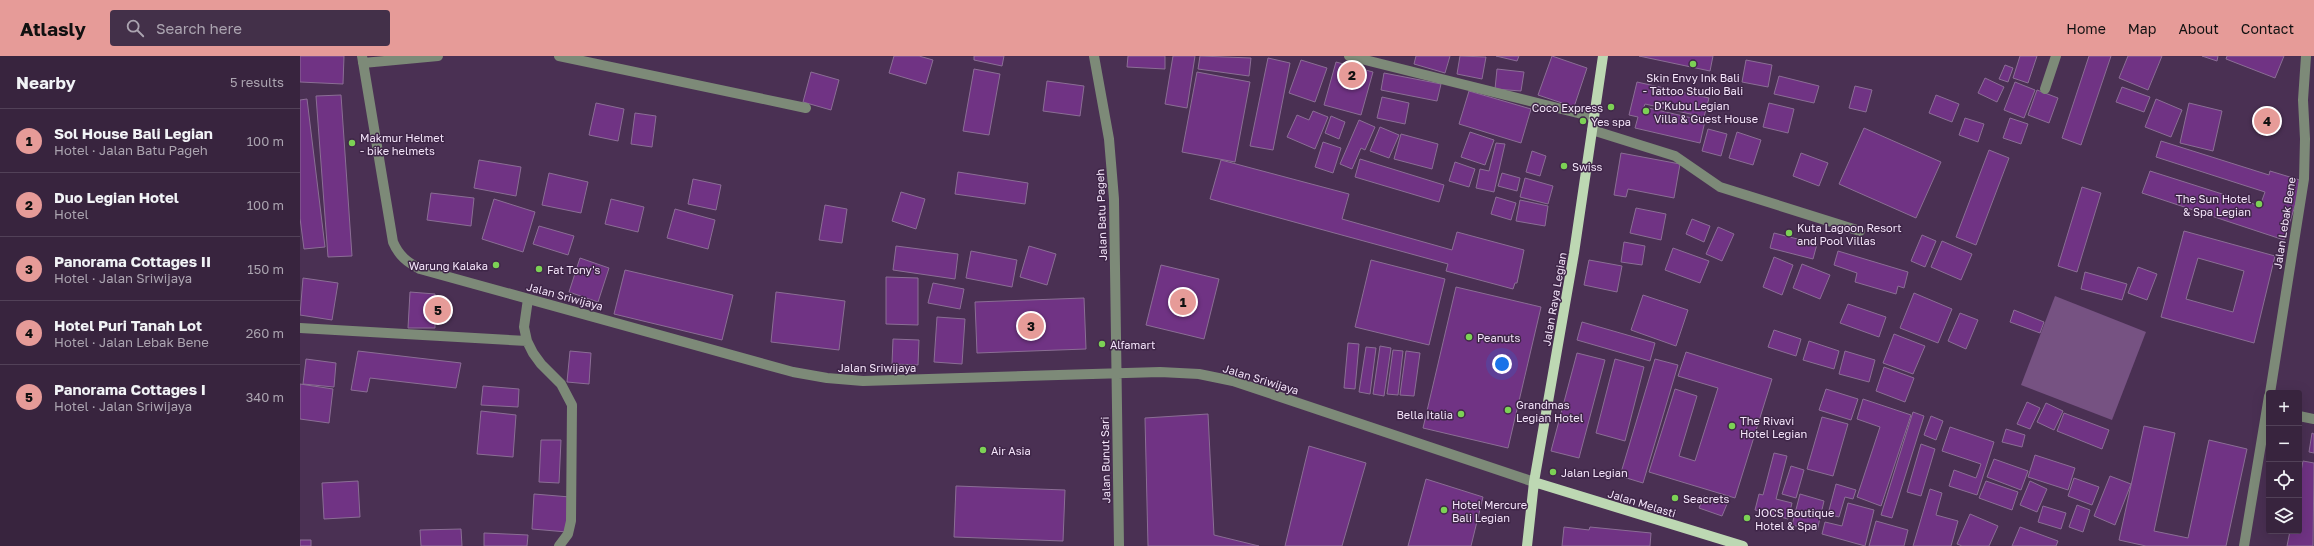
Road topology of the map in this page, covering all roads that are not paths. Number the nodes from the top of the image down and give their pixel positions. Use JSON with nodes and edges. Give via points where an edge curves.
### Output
{"nodes":[{"id":1,"x":438,"y":56,"type":"edge"},
{"id":2,"x":559,"y":56,"type":"edge"},
{"id":3,"x":1094,"y":56,"type":"edge"},
{"id":4,"x":1349,"y":56,"type":"edge"},
{"id":5,"x":1603,"y":56,"type":"edge"},
{"id":6,"x":2056,"y":56,"type":"edge"},
{"id":7,"x":2306,"y":56,"type":"edge"},
{"id":8,"x":362,"y":59,"type":"edge"},
{"id":9,"x":2045,"y":89,"type":"dead end"},
{"id":10,"x":806,"y":108,"type":"dead end"},
{"id":11,"x":1594,"y":117,"type":"junction"},
{"id":12,"x":1592,"y":130,"type":"junction"},
{"id":13,"x":1860,"y":232,"type":"dead end"},
{"id":14,"x":528,"y":299,"type":"junction"},
{"id":15,"x":300,"y":328,"type":"edge"},
{"id":16,"x":527,"y":341,"type":"junction"},
{"id":17,"x":1116,"y":374,"type":"junction"},
{"id":18,"x":2270,"y":390,"type":"edge"},
{"id":19,"x":2302,"y":417,"type":"edge"},
{"id":20,"x":2314,"y":419,"type":"edge"},
{"id":21,"x":2266,"y":421,"type":"edge"},
{"id":22,"x":1534,"y":482,"type":"junction"},
{"id":23,"x":568,"y":534,"type":"junction"},
{"id":24,"x":559,"y":546,"type":"edge"},
{"id":25,"x":571,"y":546,"type":"edge"},
{"id":26,"x":1119,"y":546,"type":"edge"},
{"id":27,"x":1527,"y":546,"type":"edge"},
{"id":28,"x":1743,"y":546,"type":"edge"},
{"id":29,"x":2244,"y":546,"type":"edge"}],
"edges":[{"from":1,"to":8,"type":"street"},
{"from":2,"to":10,"type":"street"},
{"from":3,"to":17,"type":"street","name":"Jalan Batu Pageh","via":[[1109,139],[1114,199]]},
{"from":4,"to":11,"type":"street"},
{"from":5,"to":11,"type":"main road","name":"Jalan Raya Legian"},
{"from":6,"to":9,"type":"street"},
{"from":7,"to":18,"type":"street","name":"Jalan Lebak Bene","via":[[2303,100],[2304,179]]},
{"from":8,"to":14,"type":"street","name":"Jalan Sriwijaya","via":[[393,242],[398,254],[420,269]]},
{"from":11,"to":12,"type":"main road","name":"Jalan Raya Legian"},
{"from":12,"to":13,"type":"street","via":[[1675,156],[1720,187]]},
{"from":12,"to":22,"type":"main road","name":"Jalan Raya Legian","via":[[1574,253]]},
{"from":14,"to":16,"type":"street","via":[[524,327]]},
{"from":14,"to":17,"type":"street","name":"Jalan Sriwijaya","via":[[793,372],[827,378],[862,381]]},
{"from":15,"to":16,"type":"street"},
{"from":16,"to":23,"type":"street","via":[[541,364],[561,384],[572,405],[571,521]]},
{"from":17,"to":22,"type":"street","name":"Jalan Sriwijaya","via":[[1199,374],[1233,381]]},
{"from":17,"to":26,"type":"street","name":"Jalan Bunut Sari"},
{"from":19,"to":20,"type":"street"},
{"from":21,"to":29,"type":"street"},
{"from":22,"to":27,"type":"main road","name":"Jalan Raya Legian"},
{"from":22,"to":28,"type":"main road","name":"Jalan Melasti"},
{"from":23,"to":24,"type":"street"},
{"from":23,"to":25,"type":"street"}]}
